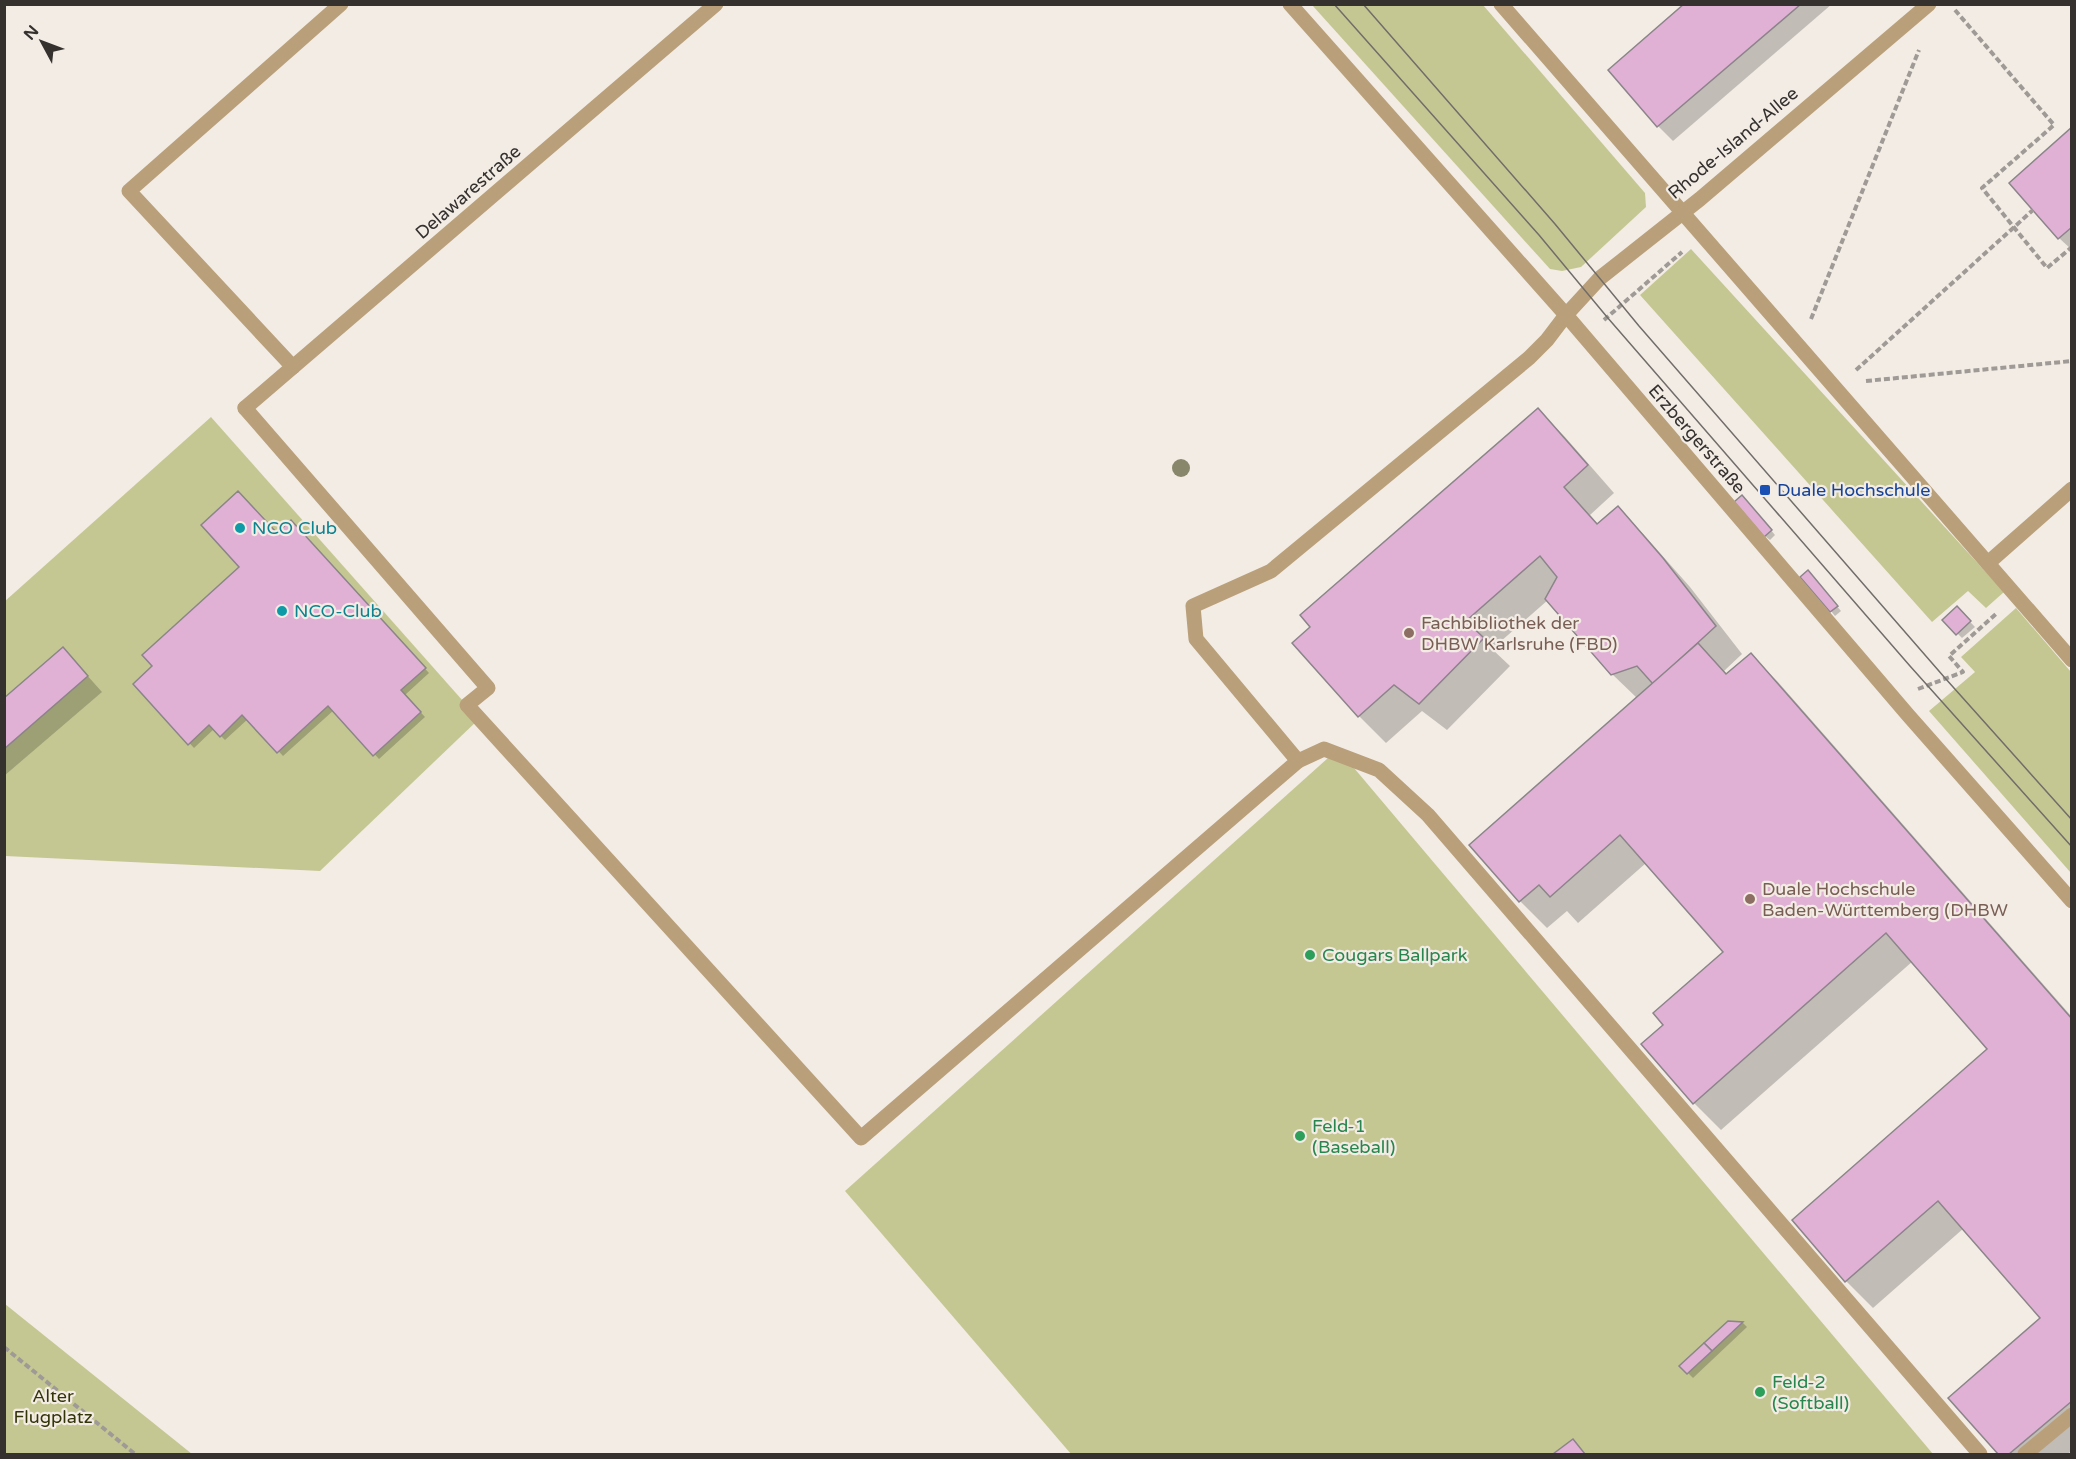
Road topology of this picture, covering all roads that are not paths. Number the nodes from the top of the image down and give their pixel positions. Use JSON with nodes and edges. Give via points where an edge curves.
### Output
{"nodes":[{"id":1,"x":341,"y":4,"type":"edge"},
{"id":2,"x":716,"y":4,"type":"edge"},
{"id":3,"x":1290,"y":4,"type":"edge"},
{"id":4,"x":1501,"y":4,"type":"edge"},
{"id":5,"x":1929,"y":4,"type":"edge"},
{"id":6,"x":1681,"y":212,"type":"junction"},
{"id":7,"x":1566,"y":315,"type":"junction"},
{"id":8,"x":293,"y":368,"type":"junction"},
{"id":9,"x":2072,"y":489,"type":"edge"},
{"id":10,"x":1988,"y":563,"type":"junction"},
{"id":11,"x":2072,"y":660,"type":"edge"},
{"id":12,"x":1298,"y":761,"type":"junction"},
{"id":13,"x":2072,"y":901,"type":"edge"},
{"id":14,"x":2072,"y":1415,"type":"edge"},
{"id":15,"x":1980,"y":1455,"type":"edge"},
{"id":16,"x":2025,"y":1455,"type":"edge"}],
"edges":[{"from":1,"to":8,"type":"street","via":[[129,191]]},
{"from":2,"to":8,"type":"street","name":"Delawarestraße"},
{"from":3,"to":7,"type":"street","name":"Erzbergerstraße"},
{"from":4,"to":6,"type":"street"},
{"from":5,"to":6,"type":"street","name":"Rhode-Island-Allee"},
{"from":6,"to":7,"type":"street","name":"Rhode-Island-Allee","via":[[1600,278]]},
{"from":6,"to":10,"type":"street"},
{"from":7,"to":12,"type":"street","name":"Rhode-Island-Allee","via":[[1529,358],[1271,571],[1193,606],[1196,639]]},
{"from":7,"to":13,"type":"street","name":"Erzbergerstraße"},
{"from":8,"to":12,"type":"street","name":"Delawarestraße","via":[[245,408],[488,688],[467,705],[861,1138]]},
{"from":9,"to":10,"type":"street"},
{"from":10,"to":11,"type":"street"},
{"from":12,"to":15,"type":"street","via":[[1324,748],[1379,770],[1428,815]]},
{"from":14,"to":16,"type":"street"}]}
